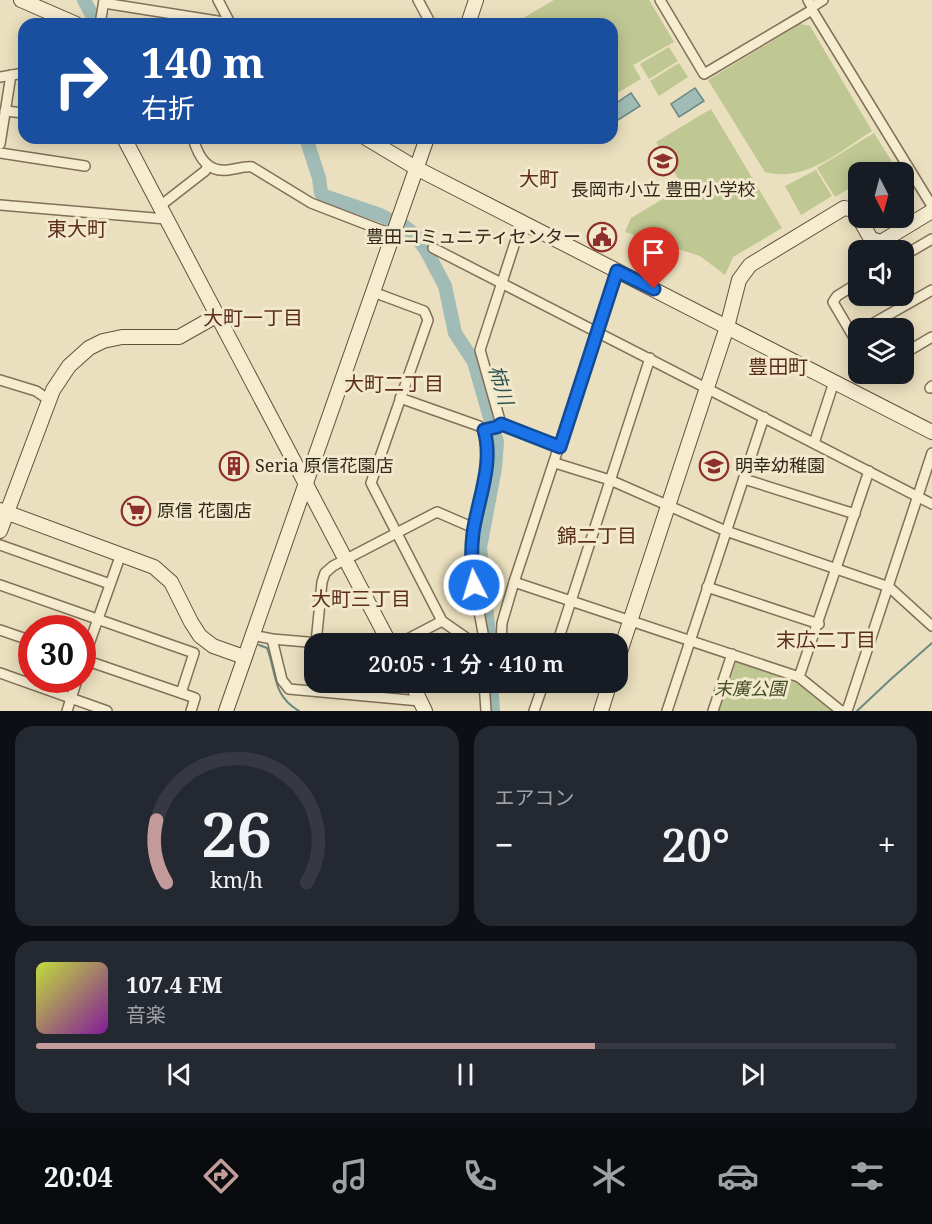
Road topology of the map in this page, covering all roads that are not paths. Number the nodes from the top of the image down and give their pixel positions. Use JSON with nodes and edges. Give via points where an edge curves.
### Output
{"nodes":[{"id":1,"x":21,"y":0,"type":"edge"},
{"id":2,"x":218,"y":0,"type":"edge"},
{"id":3,"x":418,"y":0,"type":"edge"},
{"id":4,"x":476,"y":0,"type":"edge"},
{"id":5,"x":660,"y":0,"type":"edge"},
{"id":6,"x":823,"y":0,"type":"edge"},
{"id":7,"x":104,"y":1,"type":"edge"},
{"id":8,"x":810,"y":6,"type":"edge"},
{"id":9,"x":62,"y":18,"type":"edge"},
{"id":10,"x":101,"y":18,"type":"edge"},
{"id":11,"x":206,"y":18,"type":"edge"},
{"id":12,"x":228,"y":18,"type":"edge"},
{"id":13,"x":428,"y":18,"type":"edge"},
{"id":14,"x":470,"y":18,"type":"edge"},
{"id":15,"x":18,"y":74,"type":"edge"},
{"id":16,"x":11,"y":75,"type":"junction"},
{"id":17,"x":0,"y":77,"type":"edge"},
{"id":18,"x":5,"y":111,"type":"junction"},
{"id":19,"x":18,"y":112,"type":"edge"},
{"id":20,"x":0,"y":144,"type":"edge"},
{"id":21,"x":127,"y":144,"type":"edge"},
{"id":22,"x":195,"y":144,"type":"edge"},
{"id":23,"x":376,"y":144,"type":"edge"},
{"id":24,"x":425,"y":144,"type":"edge"},
{"id":25,"x":0,"y":153,"type":"edge"},
{"id":26,"x":85,"y":166,"type":"dead end"},
{"id":27,"x":208,"y":166,"type":"junction"},
{"id":28,"x":416,"y":168,"type":"junction"},
{"id":29,"x":0,"y":205,"type":"edge"},
{"id":30,"x":848,"y":209,"type":"edge"},
{"id":31,"x":932,"y":209,"type":"edge"},
{"id":32,"x":163,"y":213,"type":"junction"},
{"id":33,"x":522,"y":221,"type":"junction"},
{"id":34,"x":914,"y":221,"type":"edge"},
{"id":35,"x":865,"y":228,"type":"edge"},
{"id":36,"x":903,"y":228,"type":"edge"},
{"id":37,"x":394,"y":235,"type":"junction"},
{"id":38,"x":932,"y":239,"type":"edge"},
{"id":39,"x":433,"y":248,"type":"dead end"},
{"id":40,"x":914,"y":250,"type":"edge"},
{"id":41,"x":617,"y":271,"type":"junction"},
{"id":42,"x":501,"y":282,"type":"junction"},
{"id":43,"x":848,"y":289,"type":"edge"},
{"id":44,"x":932,"y":290,"type":"edge"},
{"id":45,"x":373,"y":292,"type":"junction"},
{"id":46,"x":216,"y":316,"type":"junction"},
{"id":47,"x":883,"y":318,"type":"edge"},
{"id":48,"x":727,"y":327,"type":"junction"},
{"id":49,"x":848,"y":328,"type":"edge"},
{"id":50,"x":597,"y":331,"type":"junction"},
{"id":51,"x":932,"y":337,"type":"edge"},
{"id":52,"x":914,"y":348,"type":"edge"},
{"id":53,"x":650,"y":358,"type":"junction"},
{"id":54,"x":0,"y":380,"type":"edge"},
{"id":55,"x":834,"y":382,"type":"junction"},
{"id":56,"x":707,"y":387,"type":"junction"},
{"id":57,"x":400,"y":398,"type":"junction"},
{"id":58,"x":49,"y":400,"type":"junction"},
{"id":59,"x":764,"y":417,"type":"junction"},
{"id":60,"x":492,"y":427,"type":"junction"},
{"id":61,"x":932,"y":432,"type":"edge"},
{"id":62,"x":814,"y":443,"type":"junction"},
{"id":63,"x":560,"y":447,"type":"junction"},
{"id":64,"x":932,"y":453,"type":"edge"},
{"id":65,"x":555,"y":463,"type":"junction"},
{"id":66,"x":869,"y":471,"type":"junction"},
{"id":67,"x":744,"y":479,"type":"junction"},
{"id":68,"x":610,"y":480,"type":"junction"},
{"id":69,"x":305,"y":484,"type":"junction"},
{"id":70,"x":918,"y":496,"type":"junction"},
{"id":71,"x":932,"y":504,"type":"edge"},
{"id":72,"x":668,"y":506,"type":"junction"},
{"id":73,"x":3,"y":511,"type":"edge"},
{"id":74,"x":855,"y":514,"type":"junction"},
{"id":75,"x":474,"y":528,"type":"junction"},
{"id":76,"x":0,"y":531,"type":"edge"},
{"id":77,"x":726,"y":531,"type":"junction"},
{"id":78,"x":396,"y":533,"type":"junction"},
{"id":79,"x":0,"y":545,"type":"edge"},
{"id":80,"x":121,"y":554,"type":"junction"},
{"id":81,"x":346,"y":560,"type":"junction"},
{"id":82,"x":837,"y":569,"type":"junction"},
{"id":83,"x":514,"y":582,"type":"junction"},
{"id":84,"x":110,"y":584,"type":"junction"},
{"id":85,"x":0,"y":585,"type":"edge"},
{"id":86,"x":707,"y":587,"type":"junction"},
{"id":87,"x":889,"y":587,"type":"junction"},
{"id":88,"x":570,"y":602,"type":"junction"},
{"id":89,"x":97,"y":620,"type":"junction"},
{"id":90,"x":630,"y":620,"type":"junction"},
{"id":91,"x":442,"y":621,"type":"junction"},
{"id":92,"x":96,"y":623,"type":"edge"},
{"id":93,"x":819,"y":624,"type":"junction"},
{"id":94,"x":932,"y":626,"type":"edge"},
{"id":95,"x":0,"y":630,"type":"edge"},
{"id":96,"x":317,"y":633,"type":"edge"},
{"id":97,"x":384,"y":633,"type":"edge"},
{"id":98,"x":419,"y":633,"type":"edge"},
{"id":99,"x":459,"y":633,"type":"edge"},
{"id":100,"x":483,"y":633,"type":"edge"},
{"id":101,"x":502,"y":633,"type":"edge"},
{"id":102,"x":560,"y":633,"type":"edge"},
{"id":103,"x":626,"y":633,"type":"edge"},
{"id":104,"x":252,"y":635,"type":"junction"},
{"id":105,"x":18,"y":636,"type":"edge"},
{"id":106,"x":272,"y":639,"type":"junction"},
{"id":107,"x":690,"y":640,"type":"junction"},
{"id":108,"x":304,"y":642,"type":"edge"},
{"id":109,"x":732,"y":654,"type":"junction"},
{"id":110,"x":244,"y":657,"type":"junction"},
{"id":111,"x":96,"y":665,"type":"edge"},
{"id":112,"x":0,"y":673,"type":"edge"},
{"id":113,"x":799,"y":677,"type":"junction"},
{"id":114,"x":73,"y":693,"type":"edge"},
{"id":115,"x":181,"y":693,"type":"junction"},
{"id":116,"x":485,"y":693,"type":"edge"},
{"id":117,"x":540,"y":693,"type":"edge"},
{"id":118,"x":607,"y":693,"type":"edge"},
{"id":119,"x":71,"y":699,"type":"junction"},
{"id":120,"x":423,"y":706,"type":"edge"},
{"id":121,"x":67,"y":711,"type":"edge"},
{"id":122,"x":107,"y":711,"type":"edge"},
{"id":123,"x":191,"y":711,"type":"edge"},
{"id":124,"x":226,"y":711,"type":"edge"},
{"id":125,"x":486,"y":711,"type":"edge"},
{"id":126,"x":534,"y":711,"type":"edge"},
{"id":127,"x":601,"y":711,"type":"edge"},
{"id":128,"x":667,"y":711,"type":"edge"},
{"id":129,"x":713,"y":711,"type":"edge"},
{"id":130,"x":843,"y":711,"type":"edge"}],
"edges":[{"from":1,"to":9,"type":"street"},
{"from":2,"to":12,"type":"street"},
{"from":3,"to":13,"type":"street"},
{"from":4,"to":14,"type":"street"},
{"from":5,"to":8,"type":"street","via":[[704,74]]},
{"from":6,"to":8,"type":"street"},
{"from":7,"to":10,"type":"street"},
{"from":7,"to":11,"type":"street"},
{"from":8,"to":31,"type":"street"},
{"from":15,"to":16,"type":"street"},
{"from":16,"to":17,"type":"street"},
{"from":16,"to":18,"type":"street"},
{"from":18,"to":19,"type":"street"},
{"from":18,"to":20,"type":"street"},
{"from":21,"to":32,"type":"street"},
{"from":22,"to":27,"type":"street"},
{"from":23,"to":28,"type":"street"},
{"from":24,"to":28,"type":"street"},
{"from":25,"to":26,"type":"street"},
{"from":27,"to":32,"type":"street"},
{"from":27,"to":37,"type":"street","via":[[226,171],[252,167],[311,203]]},
{"from":28,"to":33,"type":"street"},
{"from":28,"to":37,"type":"street"},
{"from":29,"to":32,"type":"street"},
{"from":30,"to":48,"type":"street","via":[[747,267],[739,280]]},
{"from":31,"to":34,"type":"street"},
{"from":32,"to":46,"type":"street"},
{"from":33,"to":41,"type":"street"},
{"from":33,"to":42,"type":"street"},
{"from":35,"to":36,"type":"street","via":[[871,239],[881,242]]},
{"from":37,"to":45,"type":"street"},
{"from":38,"to":40,"type":"street"},
{"from":39,"to":42,"type":"street"},
{"from":41,"to":48,"type":"street"},
{"from":41,"to":50,"type":"street"},
{"from":42,"to":50,"type":"street"},
{"from":42,"to":60,"type":"street","via":[[480,354]]},
{"from":43,"to":49,"type":"street","via":[[832,302]]},
{"from":44,"to":47,"type":"street"},
{"from":45,"to":57,"type":"street","via":[[424,311],[428,321]]},
{"from":45,"to":69,"type":"street"},
{"from":46,"to":58,"type":"street","via":[[179,337],[122,338],[95,344],[63,372]]},
{"from":46,"to":69,"type":"street"},
{"from":48,"to":55,"type":"street"},
{"from":48,"to":56,"type":"street"},
{"from":50,"to":53,"type":"street"},
{"from":50,"to":63,"type":"street"},
{"from":51,"to":52,"type":"street"},
{"from":53,"to":56,"type":"street"},
{"from":53,"to":68,"type":"street"},
{"from":54,"to":58,"type":"street","via":[[36,391]]},
{"from":55,"to":61,"type":"street"},
{"from":55,"to":62,"type":"street"},
{"from":56,"to":59,"type":"street"},
{"from":56,"to":72,"type":"street"},
{"from":57,"to":60,"type":"street"},
{"from":57,"to":78,"type":"street","via":[[371,479]]},
{"from":58,"to":73,"type":"street"},
{"from":59,"to":62,"type":"street"},
{"from":59,"to":67,"type":"street"},
{"from":60,"to":63,"type":"street"},
{"from":60,"to":75,"type":"street"},
{"from":62,"to":66,"type":"street"},
{"from":63,"to":65,"type":"street"},
{"from":64,"to":70,"type":"street"},
{"from":65,"to":68,"type":"street"},
{"from":65,"to":83,"type":"street"},
{"from":66,"to":70,"type":"street"},
{"from":66,"to":74,"type":"street"},
{"from":67,"to":74,"type":"street"},
{"from":67,"to":77,"type":"street"},
{"from":68,"to":72,"type":"street"},
{"from":68,"to":88,"type":"street"},
{"from":69,"to":81,"type":"street"},
{"from":69,"to":104,"type":"street"},
{"from":70,"to":71,"type":"street"},
{"from":70,"to":87,"type":"street"},
{"from":72,"to":77,"type":"street"},
{"from":72,"to":90,"type":"street"},
{"from":73,"to":76,"type":"street"},
{"from":73,"to":80,"type":"street"},
{"from":74,"to":82,"type":"street"},
{"from":75,"to":78,"type":"street","via":[[438,512]]},
{"from":75,"to":100,"type":"street","via":[[472,570]]},
{"from":77,"to":82,"type":"street"},
{"from":77,"to":86,"type":"street"},
{"from":78,"to":81,"type":"street"},
{"from":78,"to":91,"type":"street"},
{"from":79,"to":84,"type":"street"},
{"from":80,"to":84,"type":"street"},
{"from":80,"to":110,"type":"street","via":[[162,573],[206,641]]},
{"from":81,"to":96,"type":"street","via":[[333,566],[322,582]]},
{"from":81,"to":97,"type":"street"},
{"from":82,"to":87,"type":"street"},
{"from":82,"to":93,"type":"street"},
{"from":83,"to":88,"type":"street"},
{"from":83,"to":101,"type":"street"},
{"from":84,"to":89,"type":"street"},
{"from":85,"to":89,"type":"street"},
{"from":86,"to":93,"type":"street"},
{"from":86,"to":107,"type":"street"},
{"from":87,"to":94,"type":"street"},
{"from":87,"to":130,"type":"street","via":[[848,708]]},
{"from":88,"to":90,"type":"street"},
{"from":88,"to":102,"type":"street"},
{"from":89,"to":92,"type":"street"},
{"from":89,"to":115,"type":"street","via":[[194,653]]},
{"from":90,"to":103,"type":"street"},
{"from":90,"to":107,"type":"street"},
{"from":91,"to":98,"type":"street"},
{"from":91,"to":99,"type":"street"},
{"from":93,"to":113,"type":"street"},
{"from":95,"to":105,"type":"street"},
{"from":104,"to":106,"type":"street"},
{"from":104,"to":110,"type":"street"},
{"from":106,"to":108,"type":"street"},
{"from":106,"to":120,"type":"street","via":[[282,680],[289,689]]},
{"from":107,"to":109,"type":"street"},
{"from":107,"to":128,"type":"street"},
{"from":109,"to":113,"type":"street"},
{"from":109,"to":129,"type":"street"},
{"from":110,"to":124,"type":"street"},
{"from":111,"to":115,"type":"street"},
{"from":112,"to":119,"type":"street"},
{"from":113,"to":130,"type":"street"},
{"from":114,"to":119,"type":"street"},
{"from":115,"to":123,"type":"street","via":[[195,698]]},
{"from":116,"to":125,"type":"street"},
{"from":117,"to":126,"type":"street"},
{"from":118,"to":127,"type":"street"},
{"from":119,"to":121,"type":"street"},
{"from":119,"to":122,"type":"street"}]}
